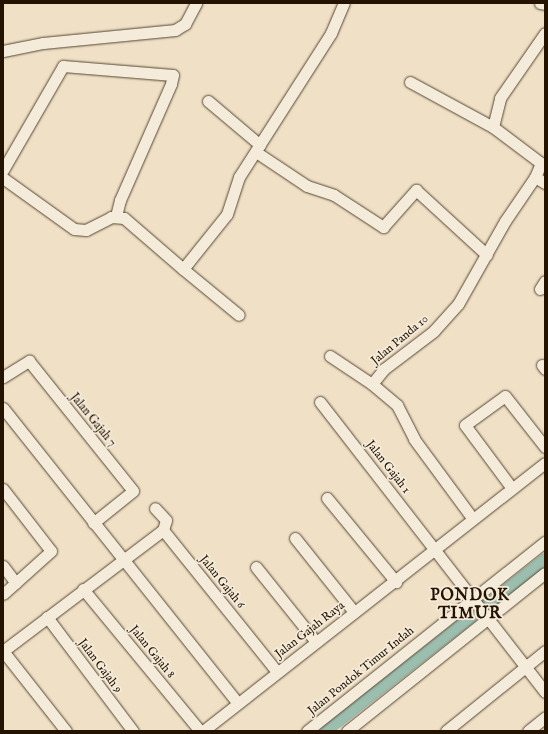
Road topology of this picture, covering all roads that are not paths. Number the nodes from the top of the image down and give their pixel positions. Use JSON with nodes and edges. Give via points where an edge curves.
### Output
{"nodes":[{"id":1,"x":196,"y":3,"type":"edge"},
{"id":2,"x":344,"y":3,"type":"edge"},
{"id":3,"x":540,"y":3,"type":"edge"},
{"id":4,"x":545,"y":4,"type":"edge"},
{"id":5,"x":545,"y":33,"type":"edge"},
{"id":6,"x":3,"y":51,"type":"edge"},
{"id":7,"x":410,"y":82,"type":"dead end"},
{"id":8,"x":208,"y":101,"type":"dead end"},
{"id":9,"x":493,"y":127,"type":"junction"},
{"id":10,"x":258,"y":148,"type":"junction"},
{"id":11,"x":3,"y":170,"type":"edge"},
{"id":12,"x":3,"y":178,"type":"edge"},
{"id":13,"x":540,"y":180,"type":"edge"},
{"id":14,"x":116,"y":216,"type":"junction"},
{"id":15,"x":487,"y":254,"type":"junction"},
{"id":16,"x":183,"y":269,"type":"junction"},
{"id":17,"x":239,"y":315,"type":"dead end"},
{"id":18,"x":330,"y":356,"type":"dead end"},
{"id":19,"x":3,"y":377,"type":"edge"},
{"id":20,"x":372,"y":384,"type":"junction"},
{"id":21,"x":320,"y":402,"type":"dead end"},
{"id":22,"x":3,"y":408,"type":"edge"},
{"id":23,"x":545,"y":447,"type":"edge"},
{"id":24,"x":545,"y":463,"type":"edge"},
{"id":25,"x":511,"y":487,"type":"junction"},
{"id":26,"x":3,"y":489,"type":"edge"},
{"id":27,"x":327,"y":498,"type":"dead end"},
{"id":28,"x":155,"y":508,"type":"dead end"},
{"id":29,"x":473,"y":519,"type":"junction"},
{"id":30,"x":93,"y":523,"type":"junction"},
{"id":31,"x":163,"y":530,"type":"junction"},
{"id":32,"x":295,"y":538,"type":"dead end"},
{"id":33,"x":545,"y":542,"type":"edge"},
{"id":34,"x":434,"y":550,"type":"junction"},
{"id":35,"x":124,"y":559,"type":"junction"},
{"id":36,"x":3,"y":566,"type":"edge"},
{"id":37,"x":256,"y":567,"type":"dead end"},
{"id":38,"x":545,"y":573,"type":"edge"},
{"id":39,"x":396,"y":582,"type":"junction"},
{"id":40,"x":16,"y":583,"type":"junction"},
{"id":41,"x":83,"y":589,"type":"junction"},
{"id":42,"x":3,"y":594,"type":"edge"},
{"id":43,"x":472,"y":601,"type":"junction"},
{"id":44,"x":354,"y":612,"type":"junction"},
{"id":45,"x":47,"y":617,"type":"junction"},
{"id":46,"x":485,"y":617,"type":"junction"},
{"id":47,"x":316,"y":642,"type":"junction"},
{"id":48,"x":3,"y":651,"type":"edge"},
{"id":49,"x":545,"y":651,"type":"edge"},
{"id":50,"x":526,"y":666,"type":"junction"},
{"id":51,"x":277,"y":672,"type":"junction"},
{"id":52,"x":545,"y":692,"type":"edge"},
{"id":53,"x":238,"y":703,"type":"junction"},
{"id":54,"x":545,"y":718,"type":"edge"},
{"id":55,"x":66,"y":731,"type":"edge"},
{"id":56,"x":133,"y":731,"type":"edge"},
{"id":57,"x":200,"y":731,"type":"edge"},
{"id":58,"x":203,"y":731,"type":"edge"},
{"id":59,"x":307,"y":731,"type":"edge"},
{"id":60,"x":347,"y":731,"type":"edge"},
{"id":61,"x":446,"y":731,"type":"edge"},
{"id":62,"x":528,"y":731,"type":"edge"}],
"edges":[{"from":1,"to":6,"type":"street","via":[[185,24],[175,30],[43,43]]},
{"from":2,"to":10,"type":"street","via":[[331,33]]},
{"from":3,"to":4,"type":"street"},
{"from":5,"to":9,"type":"street","via":[[500,98]]},
{"from":7,"to":9,"type":"street"},
{"from":8,"to":10,"type":"street"},
{"from":9,"to":13,"type":"street","name":"Jalan Panda 10","via":[[540,161]]},
{"from":10,"to":15,"type":"street","via":[[307,186],[334,195],[383,227],[416,190]]},
{"from":10,"to":16,"type":"street","via":[[239,176],[227,214]]},
{"from":11,"to":14,"type":"street","via":[[64,66],[173,75],[120,200]]},
{"from":12,"to":14,"type":"street","via":[[74,229],[86,230]]},
{"from":13,"to":15,"type":"street","name":"Jalan Panda 10","via":[[505,221]]},
{"from":14,"to":16,"type":"street","via":[[124,218]]},
{"from":15,"to":20,"type":"street","name":"Jalan Panda 10","via":[[458,304],[434,331],[384,369]]},
{"from":16,"to":17,"type":"street"},
{"from":18,"to":20,"type":"street"},
{"from":19,"to":30,"type":"street","name":"Jalan Gajah 7","via":[[28,360],[133,491]]},
{"from":20,"to":29,"type":"street","name":"Jalan Panda 10","via":[[397,405],[414,439]]},
{"from":21,"to":34,"type":"street","name":"Jalan Gajah 1"},
{"from":22,"to":30,"type":"street"},
{"from":23,"to":25,"type":"street","via":[[505,396],[464,427]]},
{"from":24,"to":25,"type":"street","name":"Jalan Gajah Raya"},
{"from":25,"to":29,"type":"street","name":"Jalan Gajah Raya"},
{"from":26,"to":40,"type":"street","via":[[50,549],[49,555]]},
{"from":27,"to":39,"type":"street"},
{"from":28,"to":31,"type":"street","name":"Jalan Gajah 6","via":[[166,520]]},
{"from":29,"to":34,"type":"street","name":"Jalan Gajah Raya"},
{"from":30,"to":35,"type":"street"},
{"from":31,"to":35,"type":"street"},
{"from":31,"to":51,"type":"street","name":"Jalan Gajah 6"},
{"from":32,"to":44,"type":"street"},
{"from":33,"to":43,"type":"street","name":"Jalan Pondok Timur Indah"},
{"from":34,"to":39,"type":"street","name":"Jalan Gajah Raya"},
{"from":34,"to":43,"type":"street","name":"Jalan Gajah 1"},
{"from":35,"to":41,"type":"street"},
{"from":35,"to":53,"type":"street"},
{"from":36,"to":40,"type":"street"},
{"from":37,"to":47,"type":"street"},
{"from":38,"to":46,"type":"street"},
{"from":39,"to":44,"type":"street","name":"Jalan Gajah Raya"},
{"from":40,"to":42,"type":"street"},
{"from":41,"to":45,"type":"street"},
{"from":41,"to":57,"type":"street","name":"Jalan Gajah 8"},
{"from":43,"to":46,"type":"street","name":"Jalan Gajah 1"},
{"from":43,"to":59,"type":"street","name":"Jalan Pondok Timur Indah"},
{"from":44,"to":47,"type":"street","name":"Jalan Gajah Raya"},
{"from":45,"to":48,"type":"street"},
{"from":45,"to":56,"type":"street","name":"Jalan Gajah 9"},
{"from":46,"to":50,"type":"street","name":"Jalan Gajah 1"},
{"from":46,"to":60,"type":"street"},
{"from":47,"to":51,"type":"street","name":"Jalan Gajah Raya"},
{"from":48,"to":55,"type":"street"},
{"from":49,"to":50,"type":"street"},
{"from":50,"to":52,"type":"street","name":"Jalan Gajah 1"},
{"from":50,"to":61,"type":"street"},
{"from":51,"to":53,"type":"street","name":"Jalan Gajah Raya"},
{"from":53,"to":58,"type":"street","name":"Jalan Gajah Raya"},
{"from":54,"to":62,"type":"street"}]}
